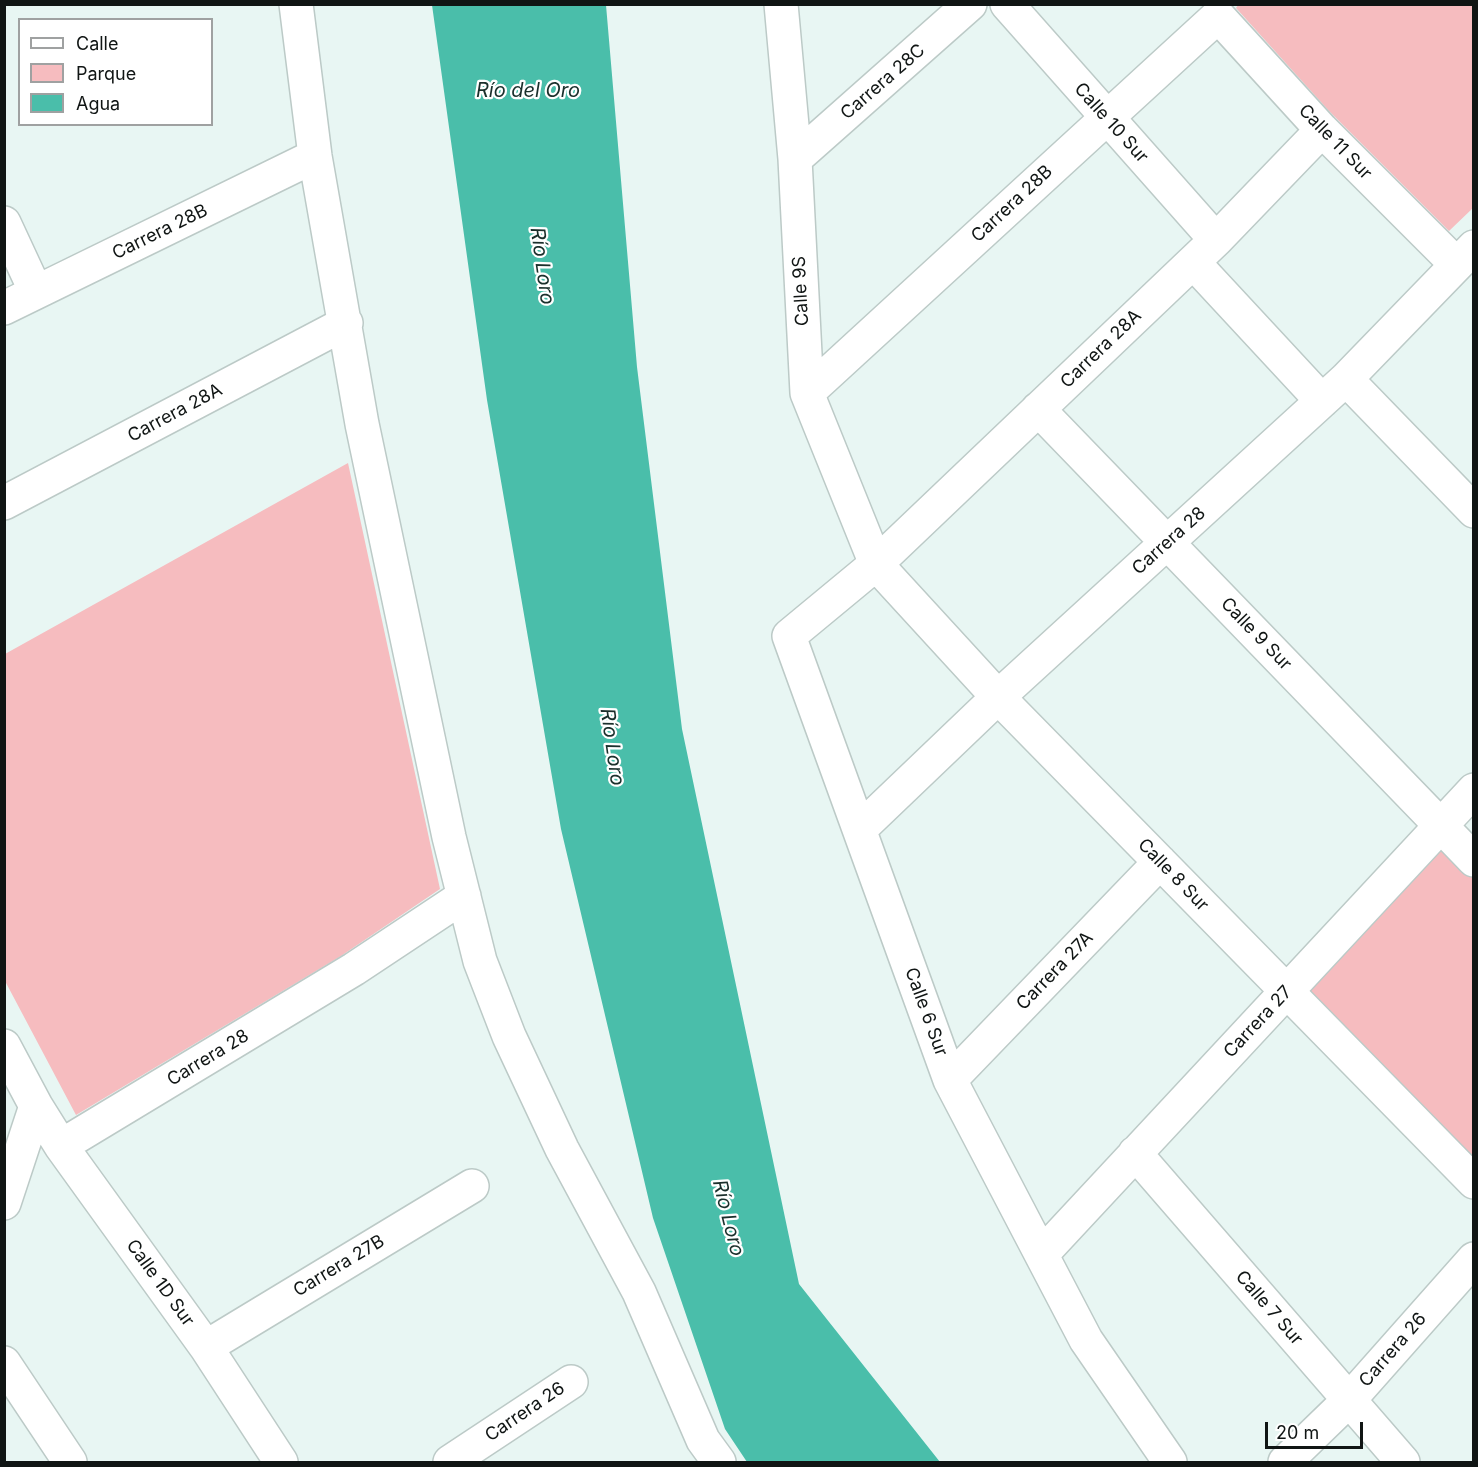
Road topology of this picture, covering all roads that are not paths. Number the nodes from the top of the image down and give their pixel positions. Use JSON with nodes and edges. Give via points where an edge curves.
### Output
{"nodes":[{"id":1,"x":296,"y":4,"type":"edge"},
{"id":2,"x":781,"y":4,"type":"edge"},
{"id":3,"x":970,"y":4,"type":"edge"},
{"id":4,"x":1007,"y":4,"type":"edge"},
{"id":5,"x":1218,"y":16,"type":"joint"},
{"id":6,"x":1106,"y":118,"type":"junction"},
{"id":7,"x":1322,"y":130,"type":"junction"},
{"id":8,"x":315,"y":156,"type":"junction"},
{"id":9,"x":795,"y":159,"type":"junction"},
{"id":10,"x":4,"y":223,"type":"edge"},
{"id":11,"x":1216,"y":240,"type":"junction"},
{"id":12,"x":1465,"y":255,"type":"edge"},
{"id":13,"x":1193,"y":262,"type":"junction"},
{"id":14,"x":36,"y":292,"type":"junction"},
{"id":15,"x":4,"y":308,"type":"edge"},
{"id":16,"x":346,"y":323,"type":"junction"},
{"id":17,"x":1334,"y":390,"type":"junction"},
{"id":18,"x":807,"y":393,"type":"junction"},
{"id":19,"x":1038,"y":409,"type":"junction"},
{"id":20,"x":4,"y":503,"type":"edge"},
{"id":21,"x":1473,"y":510,"type":"edge"},
{"id":22,"x":1168,"y":543,"type":"junction"},
{"id":23,"x":876,"y":564,"type":"junction"},
{"id":24,"x":998,"y":697,"type":"junction"},
{"id":25,"x":1473,"y":790,"type":"edge"},
{"id":26,"x":1439,"y":825,"type":"junction"},
{"id":27,"x":860,"y":829,"type":"junction"},
{"id":28,"x":1473,"y":860,"type":"edge"},
{"id":29,"x":1160,"y":862,"type":"junction"},
{"id":30,"x":464,"y":896,"type":"junction"},
{"id":31,"x":1287,"y":992,"type":"junction"},
{"id":32,"x":4,"y":1046,"type":"edge"},
{"id":33,"x":950,"y":1080,"type":"junction"},
{"id":34,"x":36,"y":1106,"type":"junction"},
{"id":35,"x":62,"y":1146,"type":"junction"},
{"id":36,"x":1135,"y":1153,"type":"junction"},
{"id":37,"x":1473,"y":1182,"type":"edge"},
{"id":38,"x":472,"y":1186,"type":"dead end"},
{"id":39,"x":4,"y":1203,"type":"edge"},
{"id":40,"x":1042,"y":1254,"type":"junction"},
{"id":41,"x":1473,"y":1259,"type":"edge"},
{"id":42,"x":206,"y":1347,"type":"junction"},
{"id":43,"x":4,"y":1363,"type":"edge"},
{"id":44,"x":571,"y":1382,"type":"dead end"},
{"id":45,"x":1349,"y":1400,"type":"junction"},
{"id":46,"x":70,"y":1462,"type":"edge"},
{"id":47,"x":280,"y":1462,"type":"edge"},
{"id":48,"x":450,"y":1462,"type":"edge"},
{"id":49,"x":719,"y":1462,"type":"edge"},
{"id":50,"x":1170,"y":1462,"type":"edge"},
{"id":51,"x":1285,"y":1462,"type":"edge"},
{"id":52,"x":1403,"y":1462,"type":"edge"}],
"edges":[{"from":1,"to":8,"type":"street"},
{"from":2,"to":9,"type":"street","name":"Calle 9S"},
{"from":3,"to":9,"type":"street","name":"Carrera 28C"},
{"from":4,"to":6,"type":"street","name":"Calle 10 Sur"},
{"from":5,"to":6,"type":"street","name":"Carrera 28B"},
{"from":5,"to":7,"type":"street","name":"Calle 11 Sur"},
{"from":6,"to":11,"type":"street","name":"Calle 10 Sur"},
{"from":6,"to":18,"type":"street","name":"Carrera 28B"},
{"from":7,"to":11,"type":"street","name":"Carrera 28A"},
{"from":7,"to":12,"type":"street","name":"Calle 11 Sur"},
{"from":8,"to":14,"type":"street","name":"Carrera 28B"},
{"from":8,"to":16,"type":"street"},
{"from":9,"to":18,"type":"street","name":"Calle 9S"},
{"from":10,"to":14,"type":"street"},
{"from":11,"to":13,"type":"street","name":"Carrera 28A"},
{"from":12,"to":17,"type":"street","name":"Carrera 28"},
{"from":13,"to":17,"type":"street"},
{"from":13,"to":19,"type":"street","name":"Carrera 28A"},
{"from":14,"to":15,"type":"street","name":"Carrera 28B"},
{"from":16,"to":20,"type":"street","name":"Carrera 28A"},
{"from":16,"to":30,"type":"street","via":[[362,424]]},
{"from":17,"to":21,"type":"street"},
{"from":17,"to":22,"type":"street","name":"Carrera 28"},
{"from":18,"to":23,"type":"street","name":"Calle 9S"},
{"from":19,"to":22,"type":"street","name":"Calle 9 Sur"},
{"from":19,"to":23,"type":"street","name":"Carrera 28A"},
{"from":22,"to":24,"type":"street","name":"Carrera 28"},
{"from":22,"to":26,"type":"street","name":"Calle 9 Sur"},
{"from":23,"to":24,"type":"street","name":"Calle 8 Sur"},
{"from":23,"to":27,"type":"street","name":"Calle 6 Sur","via":[[789,636]]},
{"from":24,"to":27,"type":"street","name":"Carrera 28"},
{"from":24,"to":29,"type":"street","name":"Calle 8 Sur"},
{"from":25,"to":26,"type":"street","name":"Carrera 27"},
{"from":26,"to":28,"type":"street","name":"Calle 9 Sur"},
{"from":26,"to":31,"type":"street","name":"Carrera 27"},
{"from":27,"to":33,"type":"street","name":"Calle 6 Sur"},
{"from":29,"to":31,"type":"street","name":"Calle 8 Sur"},
{"from":29,"to":33,"type":"street","name":"Carrera 27A"},
{"from":30,"to":35,"type":"street","name":"Carrera 28","via":[[354,969]]},
{"from":30,"to":49,"type":"street","via":[[480,960],[509,1036],[562,1149],[639,1292],[703,1440]]},
{"from":31,"to":36,"type":"street","name":"Carrera 27"},
{"from":31,"to":37,"type":"street","name":"Calle 8 Sur"},
{"from":32,"to":34,"type":"street","name":"Calle 1D Sur"},
{"from":33,"to":40,"type":"street","name":"Calle 6 Sur"},
{"from":34,"to":35,"type":"street","name":"Calle 1D Sur"},
{"from":34,"to":39,"type":"street"},
{"from":35,"to":42,"type":"street","name":"Calle 1D Sur"},
{"from":36,"to":40,"type":"street","name":"Carrera 27"},
{"from":36,"to":45,"type":"street","name":"Calle 7 Sur"},
{"from":38,"to":42,"type":"street","name":"Carrera 27B"},
{"from":40,"to":50,"type":"street","name":"Calle 6 Sur","via":[[1086,1341]]},
{"from":41,"to":45,"type":"street","name":"Carrera 26"},
{"from":42,"to":47,"type":"street","name":"Calle 1D Sur"},
{"from":43,"to":46,"type":"street"},
{"from":44,"to":48,"type":"street","name":"Carrera 26"},
{"from":45,"to":51,"type":"street","name":"Carrera 26"},
{"from":45,"to":52,"type":"street","name":"Calle 7 Sur"}]}
